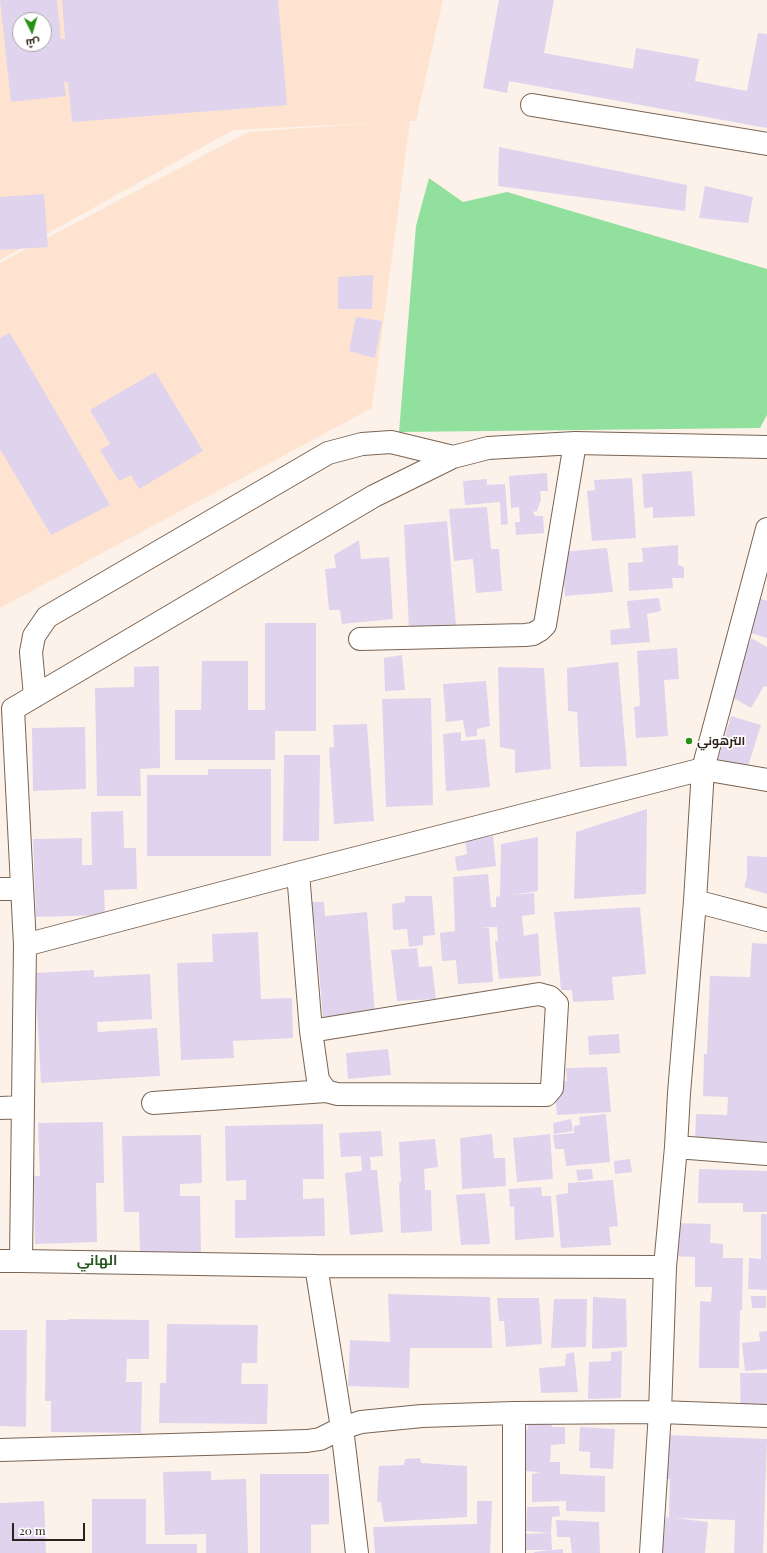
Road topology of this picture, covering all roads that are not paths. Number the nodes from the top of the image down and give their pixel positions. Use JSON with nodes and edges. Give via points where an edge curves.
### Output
{"nodes":[{"id":1,"x":532,"y":105,"type":"dead end"},
{"id":2,"x":767,"y":144,"type":"edge"},
{"id":3,"x":575,"y":443,"type":"junction"},
{"id":4,"x":767,"y":447,"type":"edge"},
{"id":5,"x":454,"y":457,"type":"junction"},
{"id":6,"x":767,"y":529,"type":"edge"},
{"id":7,"x":360,"y":639,"type":"dead end"},
{"id":8,"x":35,"y":696,"type":"junction"},
{"id":9,"x":7,"y":709,"type":"edge"},
{"id":10,"x":703,"y":769,"type":"junction"},
{"id":11,"x":767,"y":780,"type":"edge"},
{"id":12,"x":298,"y":873,"type":"junction"},
{"id":13,"x":0,"y":889,"type":"edge"},
{"id":14,"x":21,"y":889,"type":"junction"},
{"id":15,"x":695,"y":901,"type":"junction"},
{"id":16,"x":767,"y":920,"type":"edge"},
{"id":17,"x":25,"y":945,"type":"junction"},
{"id":18,"x":311,"y":1030,"type":"junction"},
{"id":19,"x":326,"y":1091,"type":"junction"},
{"id":20,"x":153,"y":1103,"type":"dead end"},
{"id":21,"x":23,"y":1107,"type":"junction"},
{"id":22,"x":0,"y":1108,"type":"edge"},
{"id":23,"x":676,"y":1147,"type":"junction"},
{"id":24,"x":767,"y":1154,"type":"edge"},
{"id":25,"x":0,"y":1261,"type":"edge"},
{"id":26,"x":21,"y":1261,"type":"junction"},
{"id":27,"x":316,"y":1266,"type":"junction"},
{"id":28,"x":665,"y":1266,"type":"junction"},
{"id":29,"x":660,"y":1412,"type":"junction"},
{"id":30,"x":514,"y":1413,"type":"junction"},
{"id":31,"x":767,"y":1416,"type":"edge"},
{"id":32,"x":342,"y":1428,"type":"junction"},
{"id":33,"x":0,"y":1450,"type":"edge"},
{"id":34,"x":358,"y":1553,"type":"edge"},
{"id":35,"x":514,"y":1553,"type":"edge"},
{"id":36,"x":651,"y":1553,"type":"edge"}],
"edges":[{"from":1,"to":2,"type":"street"},
{"from":3,"to":4,"type":"street"},
{"from":3,"to":5,"type":"street","via":[[488,448]]},
{"from":3,"to":7,"type":"street","via":[[545,625],[540,630],[525,635]]},
{"from":5,"to":8,"type":"street","via":[[374,496]]},
{"from":5,"to":8,"type":"street","via":[[391,442],[362,444],[328,453],[46,618],[34,636],[31,652]]},
{"from":6,"to":10,"type":"street"},
{"from":8,"to":9,"type":"street"},
{"from":9,"to":14,"type":"street"},
{"from":10,"to":11,"type":"street"},
{"from":10,"to":12,"type":"street"},
{"from":10,"to":15,"type":"street"},
{"from":12,"to":17,"type":"street"},
{"from":12,"to":18,"type":"street"},
{"from":13,"to":14,"type":"street"},
{"from":14,"to":17,"type":"street"},
{"from":15,"to":16,"type":"street"},
{"from":15,"to":23,"type":"street"},
{"from":17,"to":21,"type":"street"},
{"from":18,"to":19,"type":"street","via":[[318,1080]]},
{"from":18,"to":19,"type":"street","via":[[539,994],[550,997],[557,1004],[552,1088],[546,1095],[337,1094]]},
{"from":19,"to":20,"type":"street"},
{"from":21,"to":22,"type":"street"},
{"from":21,"to":26,"type":"street"},
{"from":23,"to":24,"type":"street"},
{"from":23,"to":28,"type":"street"},
{"from":25,"to":26,"type":"street"},
{"from":26,"to":27,"type":"street"},
{"from":27,"to":28,"type":"street"},
{"from":27,"to":32,"type":"street"},
{"from":28,"to":29,"type":"street"},
{"from":29,"to":30,"type":"street"},
{"from":29,"to":31,"type":"street"},
{"from":29,"to":36,"type":"street"},
{"from":30,"to":32,"type":"street","via":[[422,1416],[361,1422]]},
{"from":30,"to":35,"type":"street"},
{"from":32,"to":33,"type":"street","via":[[320,1439],[307,1441]]},
{"from":32,"to":34,"type":"street"}]}
